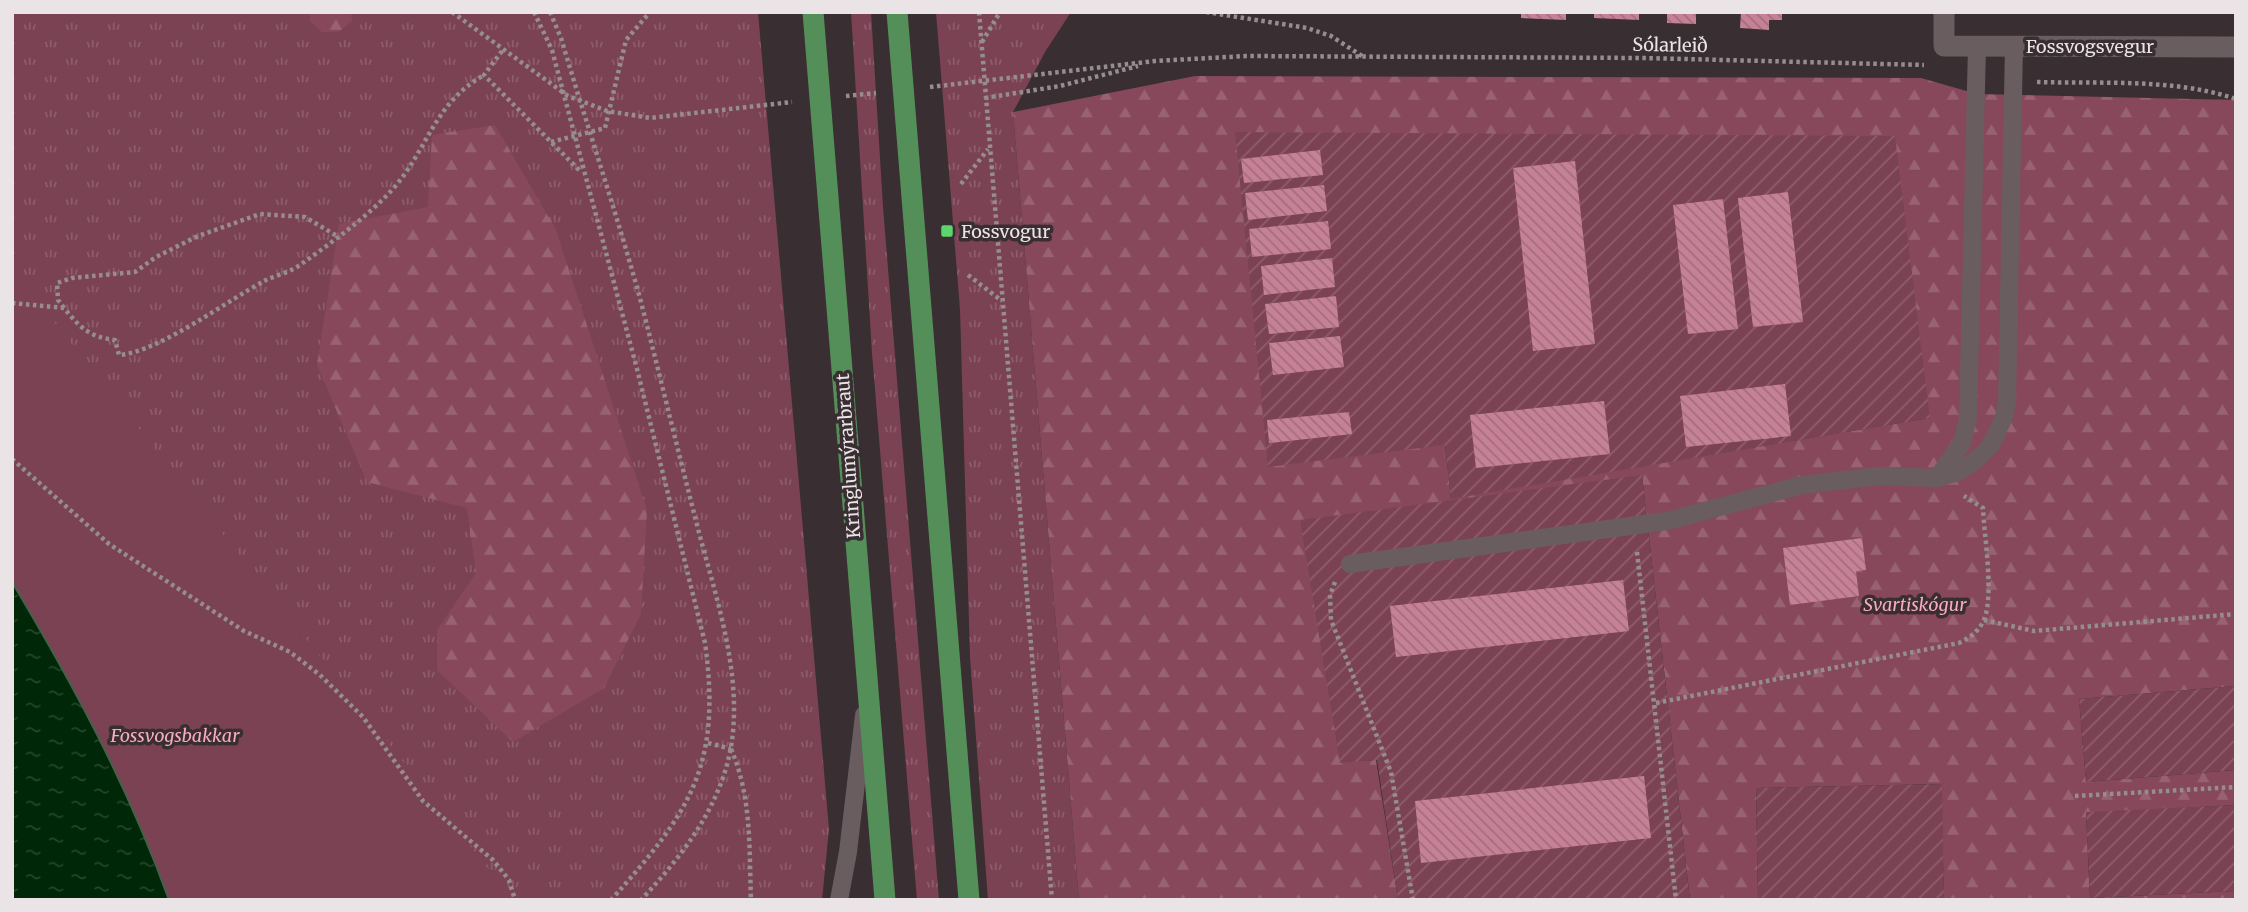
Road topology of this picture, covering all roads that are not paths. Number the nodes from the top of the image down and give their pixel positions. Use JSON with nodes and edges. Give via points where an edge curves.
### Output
{"nodes":[{"id":1,"x":813,"y":12,"type":"edge"},
{"id":2,"x":897,"y":12,"type":"edge"},
{"id":3,"x":1944,"y":12,"type":"edge"},
{"id":4,"x":1977,"y":46,"type":"junction"},
{"id":5,"x":2014,"y":46,"type":"junction"},
{"id":6,"x":2236,"y":47,"type":"edge"},
{"id":7,"x":1937,"y":478,"type":"junction"},
{"id":8,"x":1350,"y":564,"type":"road end"},
{"id":9,"x":866,"y":691,"type":"junction"},
{"id":10,"x":839,"y":900,"type":"edge"},
{"id":11,"x":885,"y":900,"type":"edge"},
{"id":12,"x":969,"y":900,"type":"edge"}],
"edges":[{"from":1,"to":9,"type":"main road","name":"Kringlumýrarbraut"},
{"from":2,"to":12,"type":"main road"},
{"from":3,"to":4,"type":"street","name":"Fossvogsvegur","via":[[1944,46]]},
{"from":4,"to":5,"type":"street","name":"Fossvogsvegur"},
{"from":4,"to":7,"type":"lane","via":[[1968,418],[1962,443]]},
{"from":5,"to":6,"type":"street","name":"Fossvogsvegur"},
{"from":5,"to":7,"type":"lane","via":[[2004,417],[1991,445],[1976,460]]},
{"from":7,"to":8,"type":"lane","via":[[1879,476],[1802,485],[1667,522]]},
{"from":9,"to":10,"type":"lane","via":[[849,852]]},
{"from":9,"to":11,"type":"main road","name":"Kringlumýrarbraut"}]}
